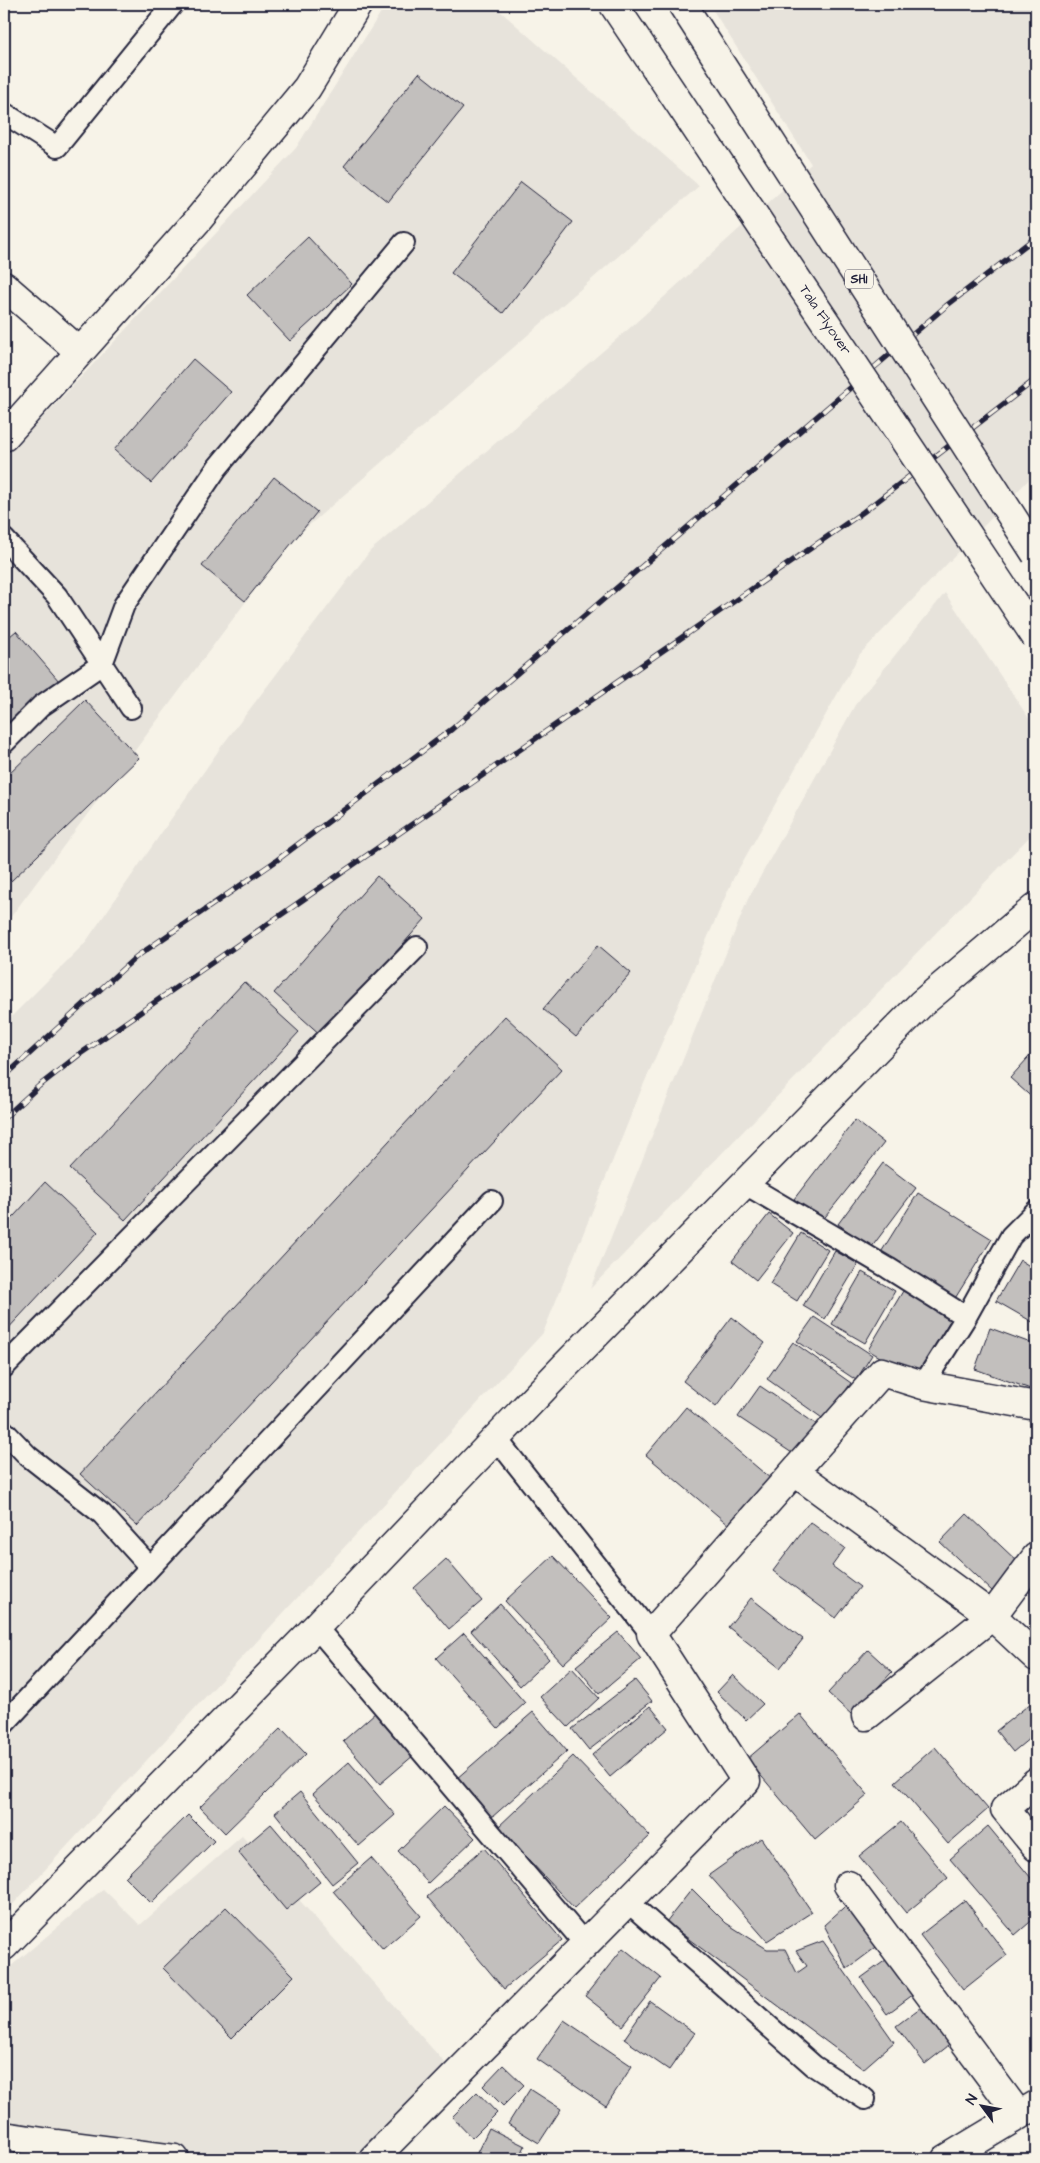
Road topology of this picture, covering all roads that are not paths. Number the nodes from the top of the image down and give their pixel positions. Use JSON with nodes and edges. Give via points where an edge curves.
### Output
{"nodes":[{"id":1,"x":173,"y":4,"type":"edge"},
{"id":2,"x":358,"y":4,"type":"edge"},
{"id":3,"x":613,"y":4,"type":"edge"},
{"id":4,"x":682,"y":4,"type":"edge"},
{"id":5,"x":4,"y":113,"type":"edge"},
{"id":6,"x":404,"y":243,"type":"dead end"},
{"id":7,"x":4,"y":286,"type":"edge"},
{"id":8,"x":80,"y":352,"type":"junction"},
{"id":9,"x":4,"y":437,"type":"edge"},
{"id":10,"x":4,"y":540,"type":"edge"},
{"id":11,"x":1036,"y":554,"type":"edge"},
{"id":12,"x":1036,"y":637,"type":"edge"},
{"id":13,"x":102,"y":664,"type":"junction"},
{"id":14,"x":131,"y":708,"type":"dead end"},
{"id":15,"x":4,"y":743,"type":"edge"},
{"id":16,"x":1036,"y":907,"type":"edge"},
{"id":17,"x":417,"y":947,"type":"dead end"},
{"id":18,"x":745,"y":1184,"type":"junction"},
{"id":19,"x":492,"y":1201,"type":"dead end"},
{"id":20,"x":1036,"y":1211,"type":"edge"},
{"id":21,"x":966,"y":1317,"type":"junction"},
{"id":22,"x":4,"y":1367,"type":"edge"},
{"id":23,"x":923,"y":1385,"type":"junction"},
{"id":24,"x":1036,"y":1406,"type":"edge"},
{"id":25,"x":4,"y":1431,"type":"edge"},
{"id":26,"x":496,"y":1438,"type":"junction"},
{"id":27,"x":795,"y":1472,"type":"junction"},
{"id":28,"x":1036,"y":1557,"type":"edge"},
{"id":29,"x":150,"y":1567,"type":"junction"},
{"id":30,"x":992,"y":1616,"type":"junction"},
{"id":31,"x":316,"y":1627,"type":"junction"},
{"id":32,"x":650,"y":1634,"type":"junction"},
{"id":33,"x":1036,"y":1657,"type":"edge"},
{"id":34,"x":866,"y":1716,"type":"dead end"},
{"id":35,"x":4,"y":1724,"type":"edge"},
{"id":36,"x":1036,"y":1782,"type":"edge"},
{"id":37,"x":1036,"y":1847,"type":"edge"},
{"id":38,"x":848,"y":1885,"type":"dead end"},
{"id":39,"x":628,"y":1902,"type":"junction"},
{"id":40,"x":585,"y":1944,"type":"junction"},
{"id":41,"x":4,"y":1946,"type":"edge"},
{"id":42,"x":865,"y":2099,"type":"dead end"},
{"id":43,"x":1028,"y":2110,"type":"edge"},
{"id":44,"x":4,"y":2136,"type":"edge"},
{"id":45,"x":175,"y":2159,"type":"edge"},
{"id":46,"x":373,"y":2159,"type":"edge"},
{"id":47,"x":946,"y":2159,"type":"edge"}],
"edges":[{"from":1,"to":5,"type":"lane","via":[[57,147]]},
{"from":2,"to":8,"type":"street","via":[[307,88],[197,221]]},
{"from":3,"to":12,"type":"street","name":"Tala Flyover","bridge":true},
{"from":4,"to":11,"type":"street","number":"SH1","bridge":true},
{"from":6,"to":13,"type":"lane","via":[[217,468],[124,605]]},
{"from":7,"to":8,"type":"street"},
{"from":8,"to":9,"type":"street"},
{"from":10,"to":13,"type":"lane","via":[[57,596]]},
{"from":13,"to":14,"type":"lane"},
{"from":13,"to":15,"type":"lane","via":[[41,706]]},
{"from":16,"to":18,"type":"street","via":[[921,1004]]},
{"from":17,"to":22,"type":"lane"},
{"from":18,"to":21,"type":"lane"},
{"from":18,"to":26,"type":"street"},
{"from":19,"to":29,"type":"lane"},
{"from":20,"to":21,"type":"lane","via":[[1010,1236]]},
{"from":21,"to":23,"type":"lane"},
{"from":23,"to":24,"type":"street"},
{"from":23,"to":27,"type":"street","via":[[882,1372]]},
{"from":25,"to":29,"type":"lane","via":[[28,1456],[102,1514]]},
{"from":26,"to":31,"type":"street"},
{"from":26,"to":32,"type":"lane"},
{"from":27,"to":30,"type":"street"},
{"from":27,"to":32,"type":"street"},
{"from":28,"to":30,"type":"street"},
{"from":29,"to":35,"type":"lane"},
{"from":30,"to":33,"type":"street"},
{"from":30,"to":34,"type":"street"},
{"from":31,"to":40,"type":"lane"},
{"from":31,"to":41,"type":"street"},
{"from":32,"to":39,"type":"street","via":[[746,1781]]},
{"from":36,"to":37,"type":"street","via":[[1006,1809]]},
{"from":38,"to":43,"type":"street"},
{"from":39,"to":40,"type":"street"},
{"from":39,"to":42,"type":"lane","via":[[814,2066]]},
{"from":40,"to":46,"type":"street"},
{"from":43,"to":47,"type":"street"},
{"from":44,"to":45,"type":"street"}]}
